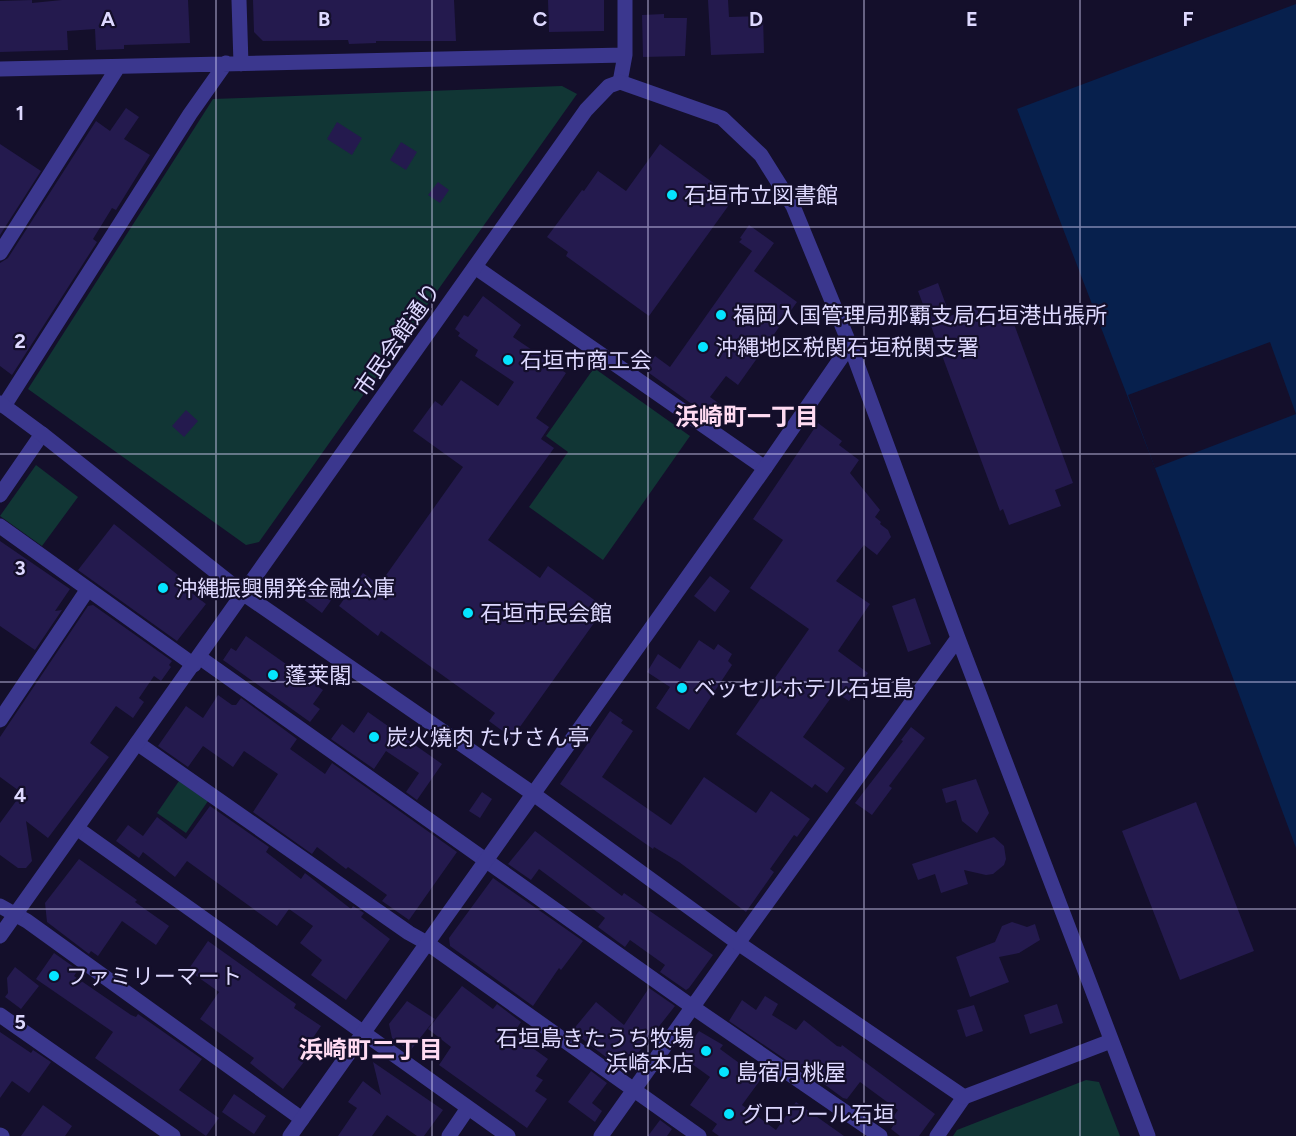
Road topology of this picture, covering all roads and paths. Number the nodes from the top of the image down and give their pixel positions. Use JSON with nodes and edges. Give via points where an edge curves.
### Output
{"nodes":[{"id":1,"x":239,"y":0,"type":"edge"},
{"id":2,"x":625,"y":0,"type":"edge"},
{"id":3,"x":625,"y":55,"type":"junction"},
{"id":4,"x":234,"y":64,"type":"junction"},
{"id":5,"x":118,"y":67,"type":"junction"},
{"id":6,"x":0,"y":69,"type":"edge"},
{"id":7,"x":620,"y":82,"type":"junction"},
{"id":8,"x":0,"y":253,"type":"edge"},
{"id":9,"x":475,"y":267,"type":"junction"},
{"id":10,"x":850,"y":345,"type":"junction"},
{"id":11,"x":2,"y":404,"type":"edge"},
{"id":12,"x":42,"y":434,"type":"junction"},
{"id":13,"x":765,"y":468,"type":"junction"},
{"id":14,"x":0,"y":495,"type":"edge"},
{"id":15,"x":0,"y":526,"type":"edge"},
{"id":16,"x":88,"y":589,"type":"junction"},
{"id":17,"x":244,"y":594,"type":"junction"},
{"id":18,"x":958,"y":638,"type":"junction"},
{"id":19,"x":196,"y":661,"type":"junction"},
{"id":20,"x":0,"y":720,"type":"edge"},
{"id":21,"x":137,"y":742,"type":"junction"},
{"id":22,"x":532,"y":793,"type":"junction"},
{"id":23,"x":78,"y":829,"type":"junction"},
{"id":24,"x":486,"y":859,"type":"junction"},
{"id":25,"x":0,"y":906,"type":"edge"},
{"id":26,"x":15,"y":915,"type":"junction"},
{"id":27,"x":0,"y":936,"type":"edge"},
{"id":28,"x":427,"y":943,"type":"junction"},
{"id":29,"x":738,"y":943,"type":"junction"},
{"id":30,"x":694,"y":1008,"type":"junction"},
{"id":31,"x":0,"y":1015,"type":"edge"},
{"id":32,"x":364,"y":1033,"type":"junction"},
{"id":33,"x":1112,"y":1041,"type":"junction"},
{"id":34,"x":633,"y":1090,"type":"junction"},
{"id":35,"x":964,"y":1097,"type":"junction"},
{"id":36,"x":468,"y":1108,"type":"junction"},
{"id":37,"x":302,"y":1119,"type":"junction"},
{"id":38,"x":173,"y":1136,"type":"edge"},
{"id":39,"x":290,"y":1136,"type":"edge"},
{"id":40,"x":449,"y":1136,"type":"edge"},
{"id":41,"x":508,"y":1136,"type":"edge"},
{"id":42,"x":601,"y":1136,"type":"edge"},
{"id":43,"x":699,"y":1136,"type":"edge"},
{"id":44,"x":880,"y":1136,"type":"edge"},
{"id":45,"x":937,"y":1136,"type":"edge"},
{"id":46,"x":1148,"y":1136,"type":"edge"}],
"edges":[{"from":1,"to":4,"type":"street"},
{"from":2,"to":3,"type":"street"},
{"from":3,"to":4,"type":"street"},
{"from":3,"to":7,"type":"street"},
{"from":4,"to":5,"type":"street"},
{"from":4,"to":11,"type":"street","via":[[190,114]]},
{"from":5,"to":6,"type":"street"},
{"from":5,"to":8,"type":"street"},
{"from":7,"to":9,"type":"street","name":"市民会館通り","via":[[609,86],[586,110]]},
{"from":7,"to":10,"type":"street","via":[[722,118],[761,155],[793,206]]},
{"from":9,"to":13,"type":"street"},
{"from":9,"to":17,"type":"street","name":"市民会館通り"},
{"from":10,"to":13,"type":"street"},
{"from":10,"to":18,"type":"street"},
{"from":11,"to":12,"type":"street"},
{"from":12,"to":14,"type":"street"},
{"from":12,"to":17,"type":"street"},
{"from":13,"to":22,"type":"street"},
{"from":15,"to":16,"type":"street"},
{"from":16,"to":19,"type":"street"},
{"from":16,"to":20,"type":"street"},
{"from":17,"to":19,"type":"street","name":"市民会館通り"},
{"from":17,"to":22,"type":"street"},
{"from":18,"to":29,"type":"street"},
{"from":18,"to":33,"type":"street"},
{"from":19,"to":21,"type":"street","name":"市民会館通り"},
{"from":19,"to":24,"type":"street"},
{"from":21,"to":23,"type":"street","name":"市民会館通り"},
{"from":21,"to":28,"type":"street"},
{"from":22,"to":24,"type":"street"},
{"from":22,"to":29,"type":"street"},
{"from":23,"to":26,"type":"street","name":"市民会館通り"},
{"from":23,"to":32,"type":"street"},
{"from":24,"to":28,"type":"street"},
{"from":24,"to":30,"type":"street"},
{"from":25,"to":26,"type":"street"},
{"from":26,"to":27,"type":"street","name":"市民会館通り"},
{"from":26,"to":37,"type":"street"},
{"from":28,"to":32,"type":"street"},
{"from":28,"to":34,"type":"street"},
{"from":29,"to":30,"type":"street"},
{"from":29,"to":35,"type":"street"},
{"from":30,"to":34,"type":"street"},
{"from":30,"to":44,"type":"street"},
{"from":31,"to":38,"type":"street"},
{"from":32,"to":36,"type":"street"},
{"from":32,"to":37,"type":"street"},
{"from":33,"to":35,"type":"street"},
{"from":33,"to":46,"type":"street"},
{"from":34,"to":42,"type":"street"},
{"from":34,"to":43,"type":"street"},
{"from":35,"to":45,"type":"street"},
{"from":36,"to":40,"type":"street"},
{"from":36,"to":41,"type":"street"},
{"from":37,"to":39,"type":"street"}]}
